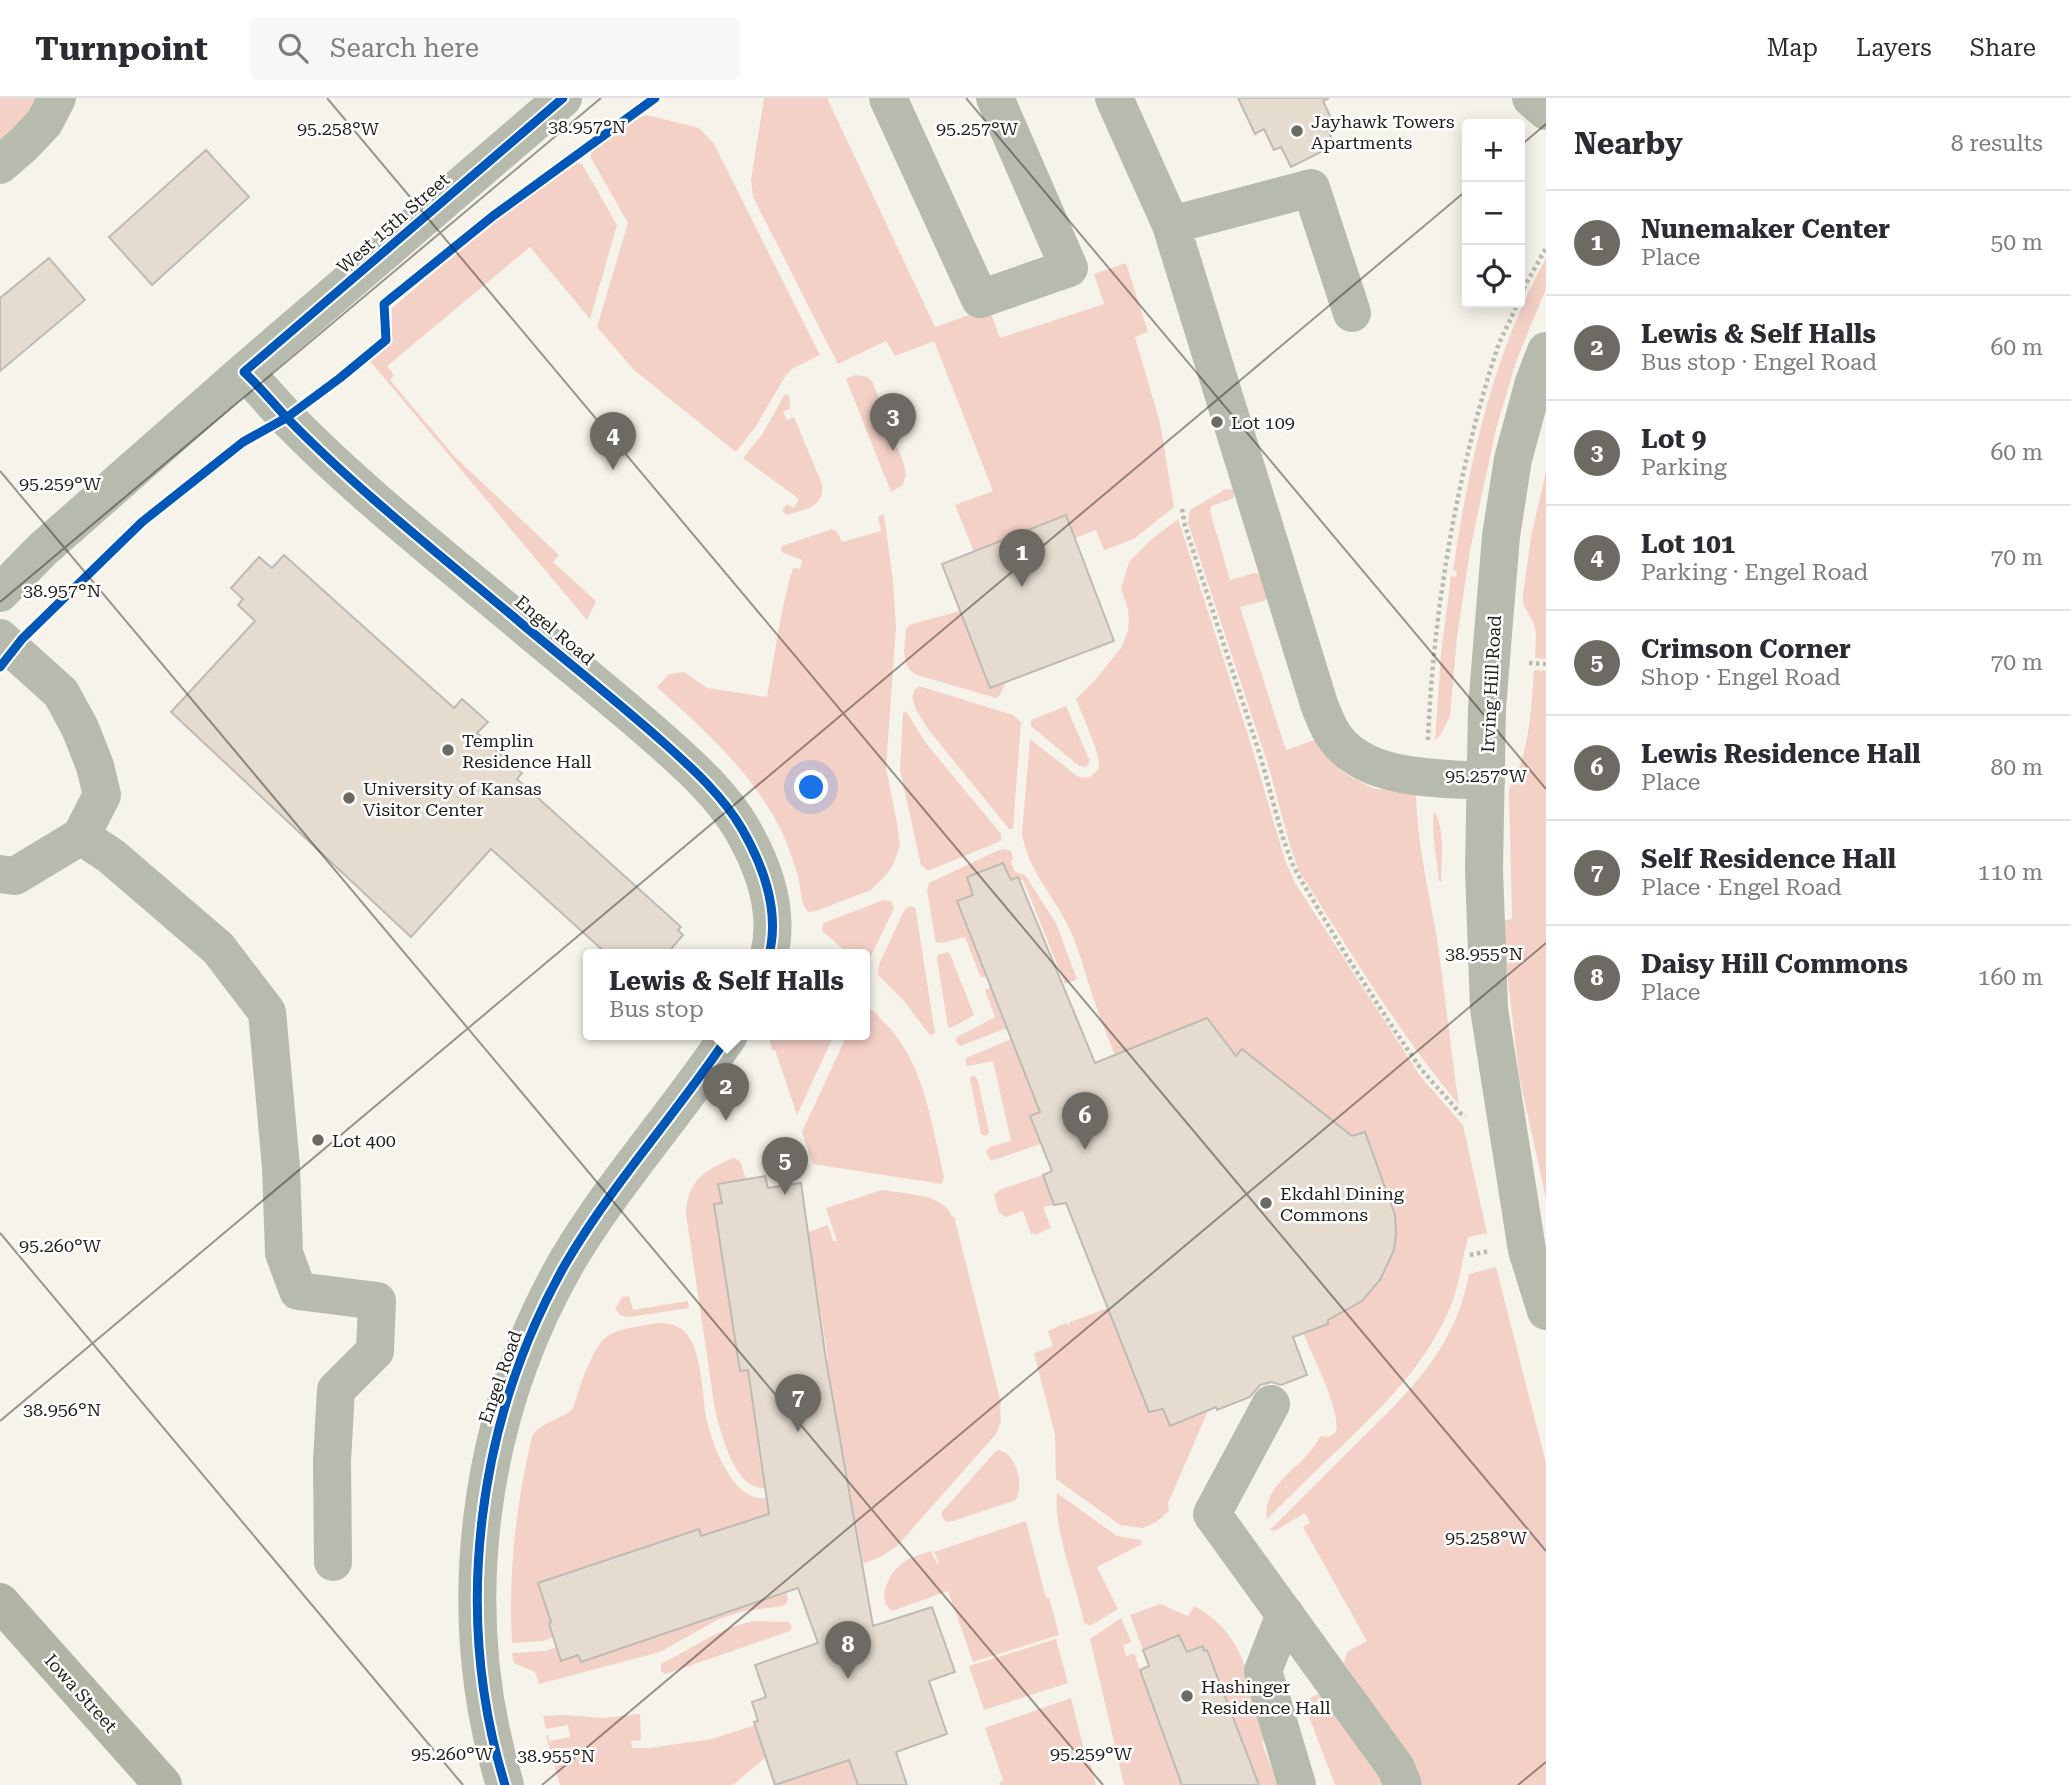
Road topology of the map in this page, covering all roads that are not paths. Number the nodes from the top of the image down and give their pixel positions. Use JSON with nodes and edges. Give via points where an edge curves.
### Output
{"nodes":[{"id":1,"x":57,"y":98,"type":"edge"},
{"id":2,"x":563,"y":98,"type":"edge"},
{"id":3,"x":888,"y":98,"type":"edge"},
{"id":4,"x":995,"y":98,"type":"edge"},
{"id":5,"x":1114,"y":98,"type":"edge"},
{"id":6,"x":1531,"y":98,"type":"edge"},
{"id":7,"x":1546,"y":111,"type":"edge"},
{"id":8,"x":0,"y":165,"type":"edge"},
{"id":9,"x":1171,"y":225,"type":"junction"},
{"id":10,"x":1352,"y":313,"type":"dead end"},
{"id":11,"x":1546,"y":351,"type":"edge"},
{"id":12,"x":244,"y":372,"type":"junction"},
{"id":13,"x":0,"y":593,"type":"edge"},
{"id":14,"x":0,"y":638,"type":"edge"},
{"id":15,"x":1486,"y":781,"type":"junction"},
{"id":16,"x":81,"y":836,"type":"junction"},
{"id":17,"x":0,"y":874,"type":"edge"},
{"id":18,"x":771,"y":949,"type":"edge"},
{"id":19,"x":725,"y":1040,"type":"edge"},
{"id":20,"x":1546,"y":1311,"type":"edge"},
{"id":21,"x":1271,"y":1404,"type":"dead end"},
{"id":22,"x":333,"y":1562,"type":"dead end"},
{"id":23,"x":0,"y":1602,"type":"edge"},
{"id":24,"x":1285,"y":1614,"type":"junction"},
{"id":25,"x":163,"y":1785,"type":"edge"},
{"id":26,"x":505,"y":1785,"type":"edge"},
{"id":27,"x":1297,"y":1785,"type":"edge"},
{"id":28,"x":1403,"y":1785,"type":"edge"}],
"edges":[{"from":1,"to":8,"type":"street","via":[[44,123]]},
{"from":2,"to":12,"type":"street","name":"West 15th Street"},
{"from":3,"to":4,"type":"street","via":[[979,299],[1069,268]]},
{"from":5,"to":9,"type":"street"},
{"from":6,"to":7,"type":"street"},
{"from":9,"to":10,"type":"street","via":[[1311,188]]},
{"from":9,"to":15,"type":"street","via":[[1320,707],[1333,736],[1348,752],[1375,768]]},
{"from":11,"to":15,"type":"street","name":"Irving Hill Road","via":[[1513,459],[1501,536]]},
{"from":12,"to":13,"type":"street","name":"West 15th Street","via":[[43,549]]},
{"from":12,"to":18,"type":"street","name":"Engel Road","via":[[286,418],[385,508],[705,781],[742,828],[767,881],[773,912]]},
{"from":14,"to":16,"type":"street","via":[[61,693],[80,728],[102,795]]},
{"from":15,"to":20,"type":"street","name":"Irving Hill Road","via":[[1489,1009],[1527,1250]]},
{"from":16,"to":17,"type":"street","via":[[15,876]]},
{"from":16,"to":22,"type":"street","via":[[111,856],[218,948],[267,1012],[284,1253],[298,1291],[377,1301],[375,1351],[336,1390]]},
{"from":19,"to":26,"type":"street","name":"Engel Road","via":[[566,1264],[538,1319],[506,1402],[486,1490],[477,1616],[484,1686]]},
{"from":21,"to":24,"type":"street","via":[[1212,1514]]},
{"from":23,"to":25,"type":"highway","name":"Iowa Street"},
{"from":24,"to":27,"type":"street","via":[[1264,1671]]},
{"from":24,"to":28,"type":"street","via":[[1396,1768]]}]}
